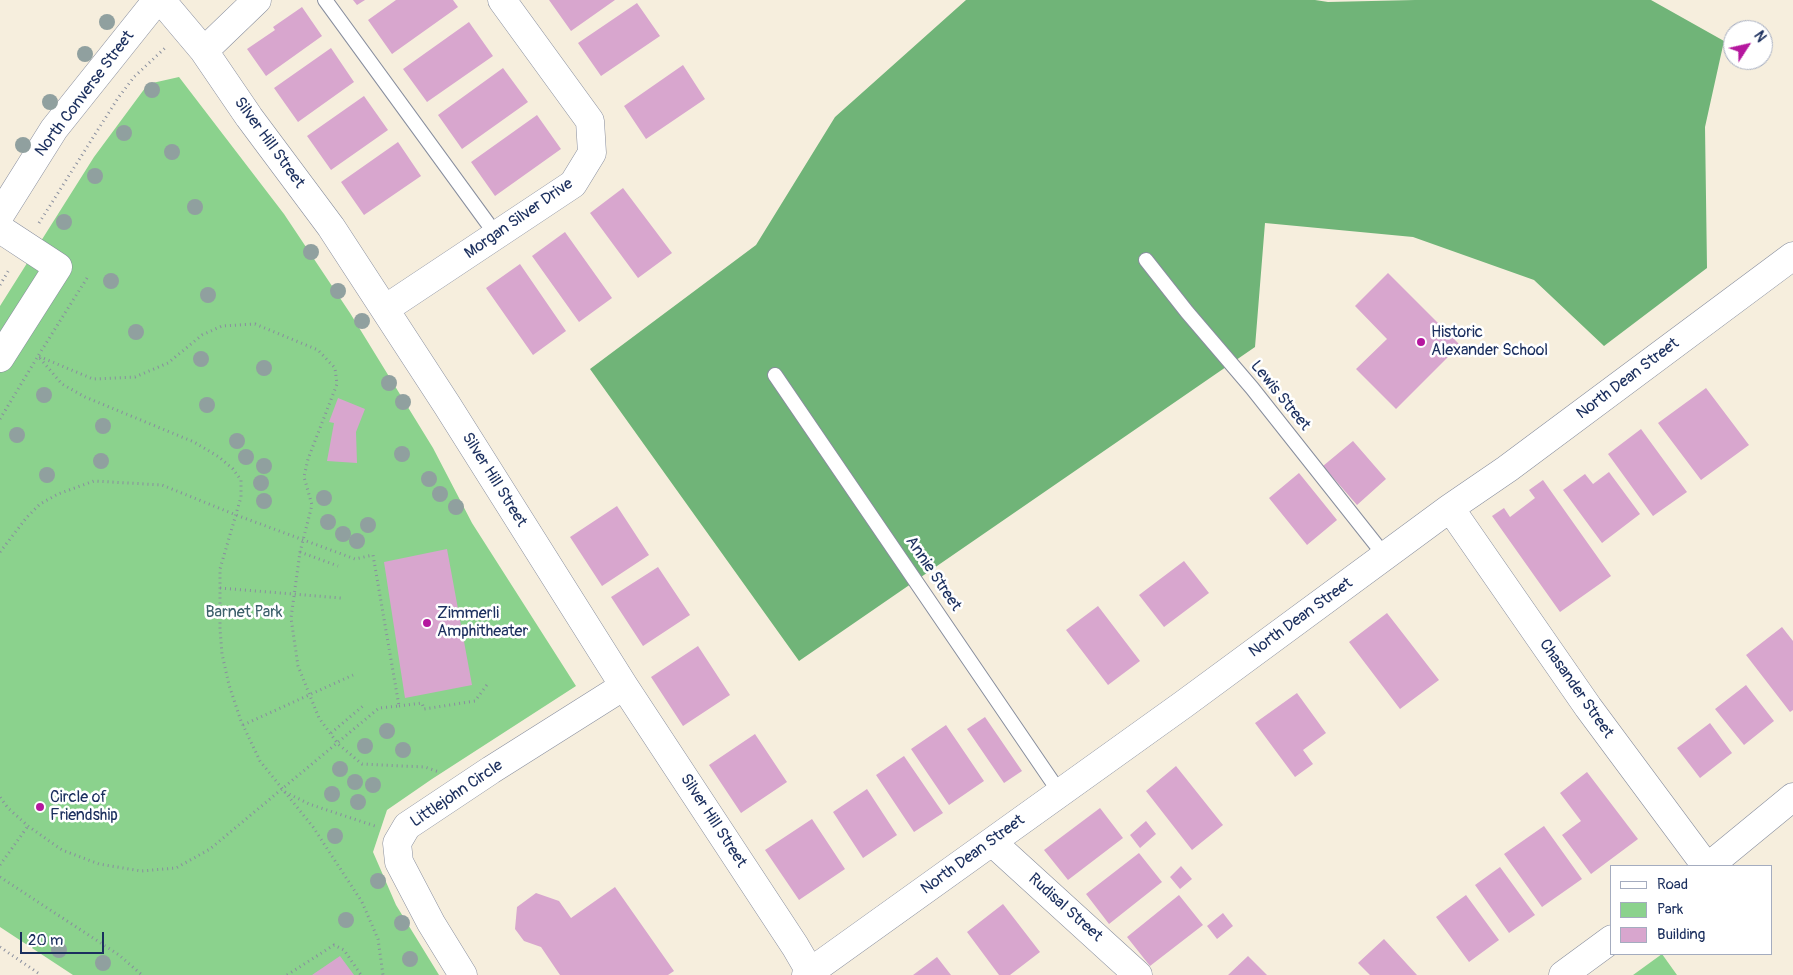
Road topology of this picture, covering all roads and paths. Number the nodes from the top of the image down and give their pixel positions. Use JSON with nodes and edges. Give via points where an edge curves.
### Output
{"nodes":[{"id":1,"x":157,"y":0,"type":"edge"},
{"id":2,"x":161,"y":0,"type":"edge"},
{"id":3,"x":257,"y":0,"type":"edge"},
{"id":4,"x":325,"y":0,"type":"edge"},
{"id":5,"x":502,"y":0,"type":"edge"},
{"id":6,"x":165,"y":48,"type":"dead end"},
{"id":7,"x":204,"y":51,"type":"junction"},
{"id":8,"x":0,"y":215,"type":"edge"},
{"id":9,"x":0,"y":229,"type":"edge"},
{"id":10,"x":497,"y":236,"type":"junction"},
{"id":11,"x":25,"y":245,"type":"junction"},
{"id":12,"x":1793,"y":256,"type":"edge"},
{"id":13,"x":1146,"y":260,"type":"dead end"},
{"id":14,"x":87,"y":278,"type":"dead end"},
{"id":15,"x":0,"y":284,"type":"edge"},
{"id":16,"x":385,"y":309,"type":"junction"},
{"id":17,"x":38,"y":356,"type":"junction"},
{"id":18,"x":0,"y":358,"type":"edge"},
{"id":19,"x":775,"y":375,"type":"dead end"},
{"id":20,"x":0,"y":419,"type":"edge"},
{"id":21,"x":1450,"y":508,"type":"junction"},
{"id":22,"x":236,"y":515,"type":"junction"},
{"id":23,"x":303,"y":539,"type":"junction"},
{"id":24,"x":0,"y":552,"type":"edge"},
{"id":25,"x":300,"y":552,"type":"junction"},
{"id":26,"x":1385,"y":556,"type":"junction"},
{"id":27,"x":338,"y":566,"type":"dead end"},
{"id":28,"x":220,"y":588,"type":"junction"},
{"id":29,"x":294,"y":595,"type":"junction"},
{"id":30,"x":342,"y":598,"type":"dead end"},
{"id":31,"x":353,"y":675,"type":"dead end"},
{"id":32,"x":489,"y":682,"type":"dead end"},
{"id":33,"x":624,"y":686,"type":"junction"},
{"id":34,"x":310,"y":695,"type":"junction"},
{"id":35,"x":363,"y":706,"type":"dead end"},
{"id":36,"x":399,"y":706,"type":"junction"},
{"id":37,"x":243,"y":725,"type":"junction"},
{"id":38,"x":331,"y":733,"type":"junction"},
{"id":39,"x":338,"y":744,"type":"junction"},
{"id":40,"x":282,"y":790,"type":"junction"},
{"id":41,"x":460,"y":791,"type":"junction"},
{"id":42,"x":1060,"y":794,"type":"junction"},
{"id":43,"x":0,"y":797,"type":"edge"},
{"id":44,"x":1793,"y":797,"type":"edge"},
{"id":45,"x":28,"y":826,"type":"junction"},
{"id":46,"x":402,"y":835,"type":"junction"},
{"id":47,"x":992,"y":842,"type":"junction"},
{"id":48,"x":0,"y":865,"type":"edge"},
{"id":49,"x":1706,"y":865,"type":"edge"},
{"id":50,"x":1708,"y":865,"type":"edge"},
{"id":51,"x":0,"y":877,"type":"edge"},
{"id":52,"x":1610,"y":940,"type":"edge"},
{"id":53,"x":0,"y":947,"type":"edge"},
{"id":54,"x":809,"y":974,"type":"edge"},
{"id":55,"x":40,"y":975,"type":"edge"},
{"id":56,"x":142,"y":975,"type":"edge"},
{"id":57,"x":287,"y":975,"type":"edge"},
{"id":58,"x":360,"y":975,"type":"edge"},
{"id":59,"x":383,"y":975,"type":"edge"},
{"id":60,"x":463,"y":975,"type":"edge"},
{"id":61,"x":1138,"y":975,"type":"edge"},
{"id":62,"x":1563,"y":975,"type":"edge"}],
"edges":[{"from":1,"to":8,"type":"street","name":"North Converse Street","via":[[54,129]]},
{"from":2,"to":7,"type":"street","name":"Silver Hill Street"},
{"from":3,"to":7,"type":"street"},
{"from":4,"to":10,"type":"lane"},
{"from":5,"to":10,"type":"street","name":"Morgan Silver Drive","via":[[590,121],[592,153],[573,184]]},
{"from":6,"to":11,"type":"path","via":[[134,77],[118,98]]},
{"from":7,"to":16,"type":"street","name":"Silver Hill Street","via":[[331,227]]},
{"from":9,"to":11,"type":"street"},
{"from":10,"to":16,"type":"street","name":"Morgan Silver Drive"},
{"from":11,"to":15,"type":"path"},
{"from":11,"to":18,"type":"street","via":[[58,267]]},
{"from":12,"to":21,"type":"street","name":"North Dean Street"},
{"from":13,"to":26,"type":"lane","name":"Lewis Street"},
{"from":14,"to":17,"type":"path"},
{"from":16,"to":33,"type":"street","name":"Silver Hill Street"},
{"from":17,"to":20,"type":"path"},
{"from":17,"to":22,"type":"path","via":[[62,384],[85,397],[194,442],[219,457],[241,480]]},
{"from":17,"to":23,"type":"path","via":[[93,379],[134,377],[168,363],[202,335],[222,326],[255,324],[318,350],[335,368],[337,384],[304,477],[312,505]]},
{"from":19,"to":42,"type":"lane","name":"Annie Street"},
{"from":21,"to":26,"type":"street","name":"North Dean Street"},
{"from":21,"to":49,"type":"street","name":"Chasander Street","via":[[1588,707]]},
{"from":22,"to":23,"type":"path"},
{"from":22,"to":24,"type":"path","via":[[162,486],[94,481],[40,504]]},
{"from":22,"to":28,"type":"path","via":[[220,569]]},
{"from":23,"to":25,"type":"path"},
{"from":23,"to":36,"type":"path","via":[[355,559],[373,555]]},
{"from":25,"to":27,"type":"path"},
{"from":25,"to":29,"type":"path"},
{"from":26,"to":42,"type":"street","name":"North Dean Street"},
{"from":28,"to":29,"type":"path"},
{"from":28,"to":37,"type":"path","via":[[222,654]]},
{"from":29,"to":30,"type":"path"},
{"from":29,"to":34,"type":"path","via":[[291,618],[298,666]]},
{"from":31,"to":34,"type":"path"},
{"from":32,"to":36,"type":"path","via":[[475,701],[424,709],[422,703]]},
{"from":33,"to":41,"type":"street","name":"Littlejohn Circle"},
{"from":33,"to":54,"type":"street","name":"Silver Hill Street","via":[[795,946]]},
{"from":34,"to":37,"type":"path"},
{"from":34,"to":38,"type":"path","via":[[319,718]]},
{"from":35,"to":38,"type":"path"},
{"from":36,"to":39,"type":"path","via":[[379,708]]},
{"from":37,"to":40,"type":"path","via":[[260,761]]},
{"from":38,"to":39,"type":"path"},
{"from":39,"to":40,"type":"path"},
{"from":39,"to":41,"type":"path","via":[[362,764],[425,767],[442,773]]},
{"from":40,"to":45,"type":"path","via":[[210,849],[176,868],[141,871],[99,864],[62,850]]},
{"from":40,"to":46,"type":"path","via":[[309,804]]},
{"from":40,"to":59,"type":"path","via":[[313,827],[362,902],[378,939]]},
{"from":41,"to":46,"type":"street","name":"Littlejohn Circle","via":[[407,826]]},
{"from":42,"to":47,"type":"street","name":"North Dean Street"},
{"from":43,"to":45,"type":"path"},
{"from":44,"to":50,"type":"street"},
{"from":45,"to":48,"type":"path"},
{"from":46,"to":60,"type":"street","name":"Littlejohn Circle","via":[[397,843],[399,862]]},
{"from":47,"to":54,"type":"street","name":"North Dean Street"},
{"from":47,"to":61,"type":"street","name":"Rudisal Street"},
{"from":51,"to":56,"type":"path","via":[[119,955]]},
{"from":52,"to":62,"type":"street"},
{"from":53,"to":55,"type":"path"},
{"from":57,"to":58,"type":"path","via":[[334,945],[344,950]]}]}
